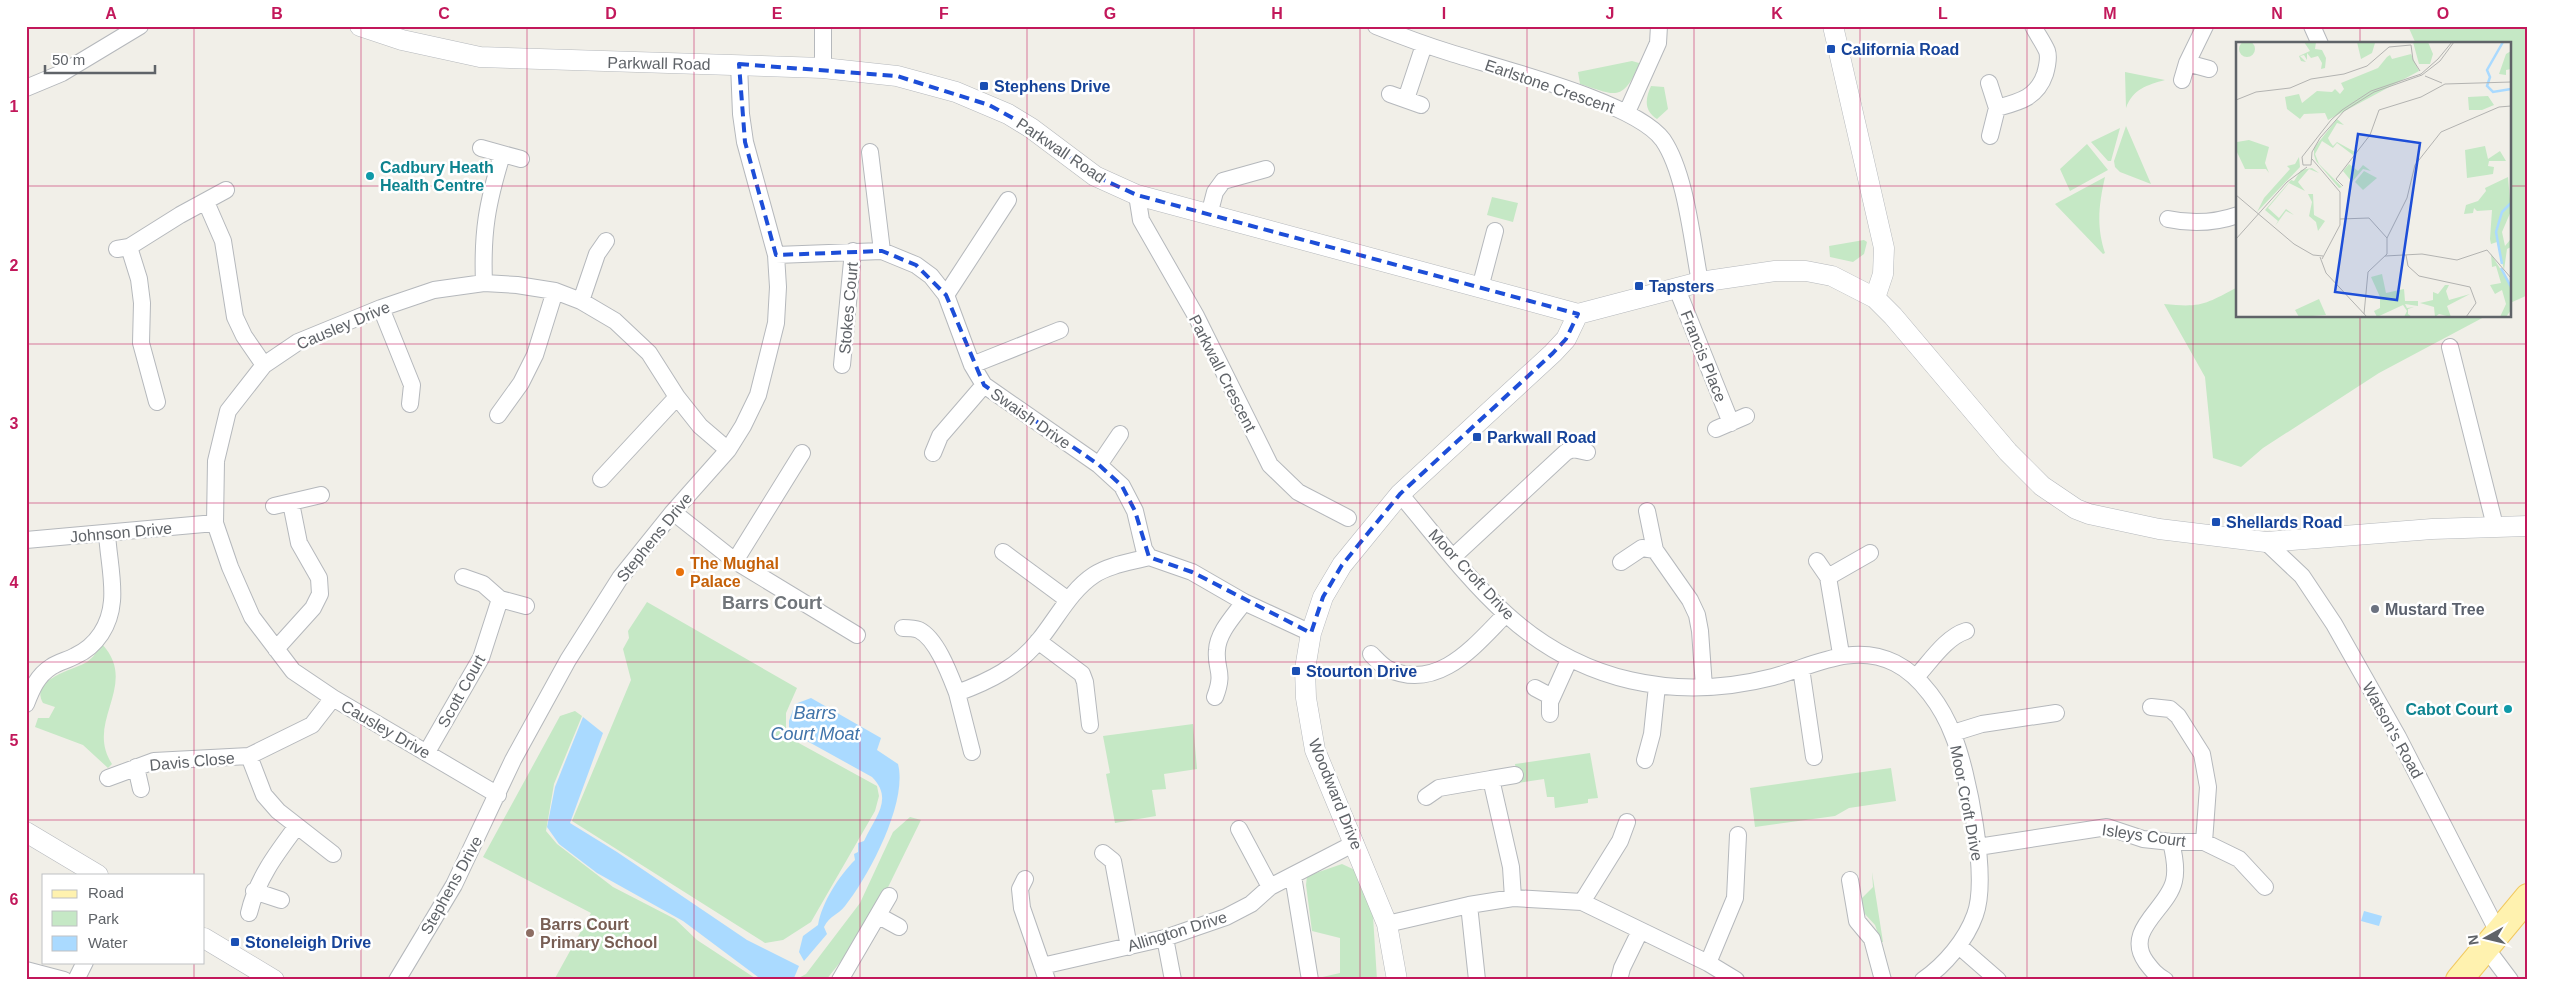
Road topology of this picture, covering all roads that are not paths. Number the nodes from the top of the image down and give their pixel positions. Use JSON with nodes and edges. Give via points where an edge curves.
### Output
{"nodes":[{"id":1,"x":140,"y":26,"type":"edge"},
{"id":2,"x":360,"y":26,"type":"edge"},
{"id":3,"x":824,"y":26,"type":"edge"},
{"id":4,"x":1376,"y":26,"type":"edge"},
{"id":5,"x":1659,"y":26,"type":"edge"},
{"id":6,"x":1833,"y":26,"type":"edge"},
{"id":7,"x":2033,"y":26,"type":"edge"},
{"id":8,"x":2205,"y":26,"type":"edge"},
{"id":9,"x":2312,"y":26,"type":"edge"},
{"id":10,"x":2319,"y":42,"type":"edge"},
{"id":11,"x":1424,"y":45,"type":"junction"},
{"id":12,"x":2187,"y":63,"type":"junction"},
{"id":13,"x":739,"y":64,"type":"junction"},
{"id":14,"x":823,"y":68,"type":"junction"},
{"id":15,"x":2209,"y":69,"type":"dead end"},
{"id":16,"x":2182,"y":80,"type":"dead end"},
{"id":17,"x":1989,"y":83,"type":"dead end"},
{"id":18,"x":26,"y":88,"type":"edge"},
{"id":19,"x":1390,"y":94,"type":"dead end"},
{"id":20,"x":1406,"y":99,"type":"junction"},
{"id":21,"x":1421,"y":105,"type":"dead end"},
{"id":22,"x":1996,"y":108,"type":"junction"},
{"id":23,"x":1627,"y":112,"type":"junction"},
{"id":24,"x":1990,"y":136,"type":"dead end"},
{"id":25,"x":481,"y":148,"type":"dead end"},
{"id":26,"x":870,"y":152,"type":"dead end"},
{"id":27,"x":502,"y":155,"type":"junction"},
{"id":28,"x":521,"y":159,"type":"dead end"},
{"id":29,"x":1266,"y":169,"type":"dead end"},
{"id":30,"x":226,"y":190,"type":"dead end"},
{"id":31,"x":1138,"y":195,"type":"junction"},
{"id":32,"x":1008,"y":200,"type":"dead end"},
{"id":33,"x":206,"y":202,"type":"junction"},
{"id":34,"x":1209,"y":214,"type":"junction"},
{"id":35,"x":2236,"y":215,"type":"edge"},
{"id":36,"x":2168,"y":219,"type":"dead end"},
{"id":37,"x":1495,"y":231,"type":"dead end"},
{"id":38,"x":606,"y":241,"type":"dead end"},
{"id":39,"x":853,"y":251,"type":"junction"},
{"id":40,"x":882,"y":251,"type":"junction"},
{"id":41,"x":776,"y":255,"type":"junction"},
{"id":42,"x":1700,"y":282,"type":"junction"},
{"id":43,"x":484,"y":283,"type":"junction"},
{"id":44,"x":1480,"y":288,"type":"junction"},
{"id":45,"x":1677,"y":288,"type":"junction"},
{"id":46,"x":555,"y":291,"type":"junction"},
{"id":47,"x":946,"y":295,"type":"junction"},
{"id":48,"x":1875,"y":298,"type":"junction"},
{"id":49,"x":581,"y":301,"type":"junction"},
{"id":50,"x":381,"y":308,"type":"junction"},
{"id":51,"x":1578,"y":314,"type":"junction"},
{"id":52,"x":1060,"y":330,"type":"dead end"},
{"id":53,"x":2450,"y":347,"type":"dead end"},
{"id":54,"x":972,"y":364,"type":"junction"},
{"id":55,"x":264,"y":365,"type":"junction"},
{"id":56,"x":842,"y":365,"type":"dead end"},
{"id":57,"x":984,"y":385,"type":"junction"},
{"id":58,"x":677,"y":397,"type":"junction"},
{"id":59,"x":156,"y":402,"type":"dead end"},
{"id":60,"x":410,"y":404,"type":"dead end"},
{"id":61,"x":498,"y":415,"type":"dead end"},
{"id":62,"x":1731,"y":422,"type":"dead end"},
{"id":63,"x":1120,"y":434,"type":"dead end"},
{"id":64,"x":728,"y":450,"type":"junction"},
{"id":65,"x":1587,"y":452,"type":"dead end"},
{"id":66,"x":802,"y":453,"type":"dead end"},
{"id":67,"x":933,"y":453,"type":"dead end"},
{"id":68,"x":1099,"y":465,"type":"junction"},
{"id":69,"x":601,"y":479,"type":"dead end"},
{"id":70,"x":1400,"y":494,"type":"junction"},
{"id":71,"x":321,"y":495,"type":"dead end"},
{"id":72,"x":291,"y":503,"type":"junction"},
{"id":73,"x":274,"y":506,"type":"dead end"},
{"id":74,"x":673,"y":512,"type":"junction"},
{"id":75,"x":1647,"y":512,"type":"dead end"},
{"id":76,"x":1348,"y":518,"type":"dead end"},
{"id":77,"x":215,"y":523,"type":"junction"},
{"id":78,"x":2495,"y":526,"type":"junction"},
{"id":79,"x":2528,"y":526,"type":"edge"},
{"id":80,"x":106,"y":533,"type":"junction"},
{"id":81,"x":26,"y":540,"type":"edge"},
{"id":82,"x":2266,"y":542,"type":"junction"},
{"id":83,"x":1656,"y":550,"type":"junction"},
{"id":84,"x":1003,"y":552,"type":"dead end"},
{"id":85,"x":1870,"y":553,"type":"dead end"},
{"id":86,"x":1149,"y":557,"type":"junction"},
{"id":87,"x":1453,"y":557,"type":"junction"},
{"id":88,"x":735,"y":561,"type":"junction"},
{"id":89,"x":1621,"y":562,"type":"dead end"},
{"id":90,"x":1816,"y":562,"type":"dead end"},
{"id":91,"x":463,"y":577,"type":"dead end"},
{"id":92,"x":1828,"y":577,"type":"junction"},
{"id":93,"x":500,"y":599,"type":"junction"},
{"id":94,"x":1068,"y":600,"type":"junction"},
{"id":95,"x":1244,"y":602,"type":"junction"},
{"id":96,"x":526,"y":606,"type":"dead end"},
{"id":97,"x":1506,"y":614,"type":"junction"},
{"id":98,"x":903,"y":628,"type":"dead end"},
{"id":99,"x":1966,"y":630,"type":"dead end"},
{"id":100,"x":1310,"y":633,"type":"junction"},
{"id":101,"x":857,"y":635,"type":"dead end"},
{"id":102,"x":1038,"y":641,"type":"junction"},
{"id":103,"x":276,"y":649,"type":"junction"},
{"id":104,"x":1371,"y":654,"type":"dead end"},
{"id":105,"x":1841,"y":654,"type":"junction"},
{"id":106,"x":1569,"y":660,"type":"junction"},
{"id":107,"x":1802,"y":668,"type":"junction"},
{"id":108,"x":1916,"y":677,"type":"junction"},
{"id":109,"x":1657,"y":686,"type":"junction"},
{"id":110,"x":1704,"y":687,"type":"junction"},
{"id":111,"x":1535,"y":688,"type":"dead end"},
{"id":112,"x":958,"y":693,"type":"junction"},
{"id":113,"x":1215,"y":697,"type":"dead end"},
{"id":114,"x":1552,"y":697,"type":"junction"},
{"id":115,"x":333,"y":698,"type":"junction"},
{"id":116,"x":26,"y":704,"type":"edge"},
{"id":117,"x":2151,"y":708,"type":"dead end"},
{"id":118,"x":2056,"y":713,"type":"dead end"},
{"id":119,"x":1550,"y":714,"type":"dead end"},
{"id":120,"x":1090,"y":726,"type":"dead end"},
{"id":121,"x":1953,"y":733,"type":"junction"},
{"id":122,"x":427,"y":752,"type":"junction"},
{"id":123,"x":972,"y":752,"type":"dead end"},
{"id":124,"x":248,"y":756,"type":"junction"},
{"id":125,"x":1814,"y":757,"type":"dead end"},
{"id":126,"x":1645,"y":760,"type":"dead end"},
{"id":127,"x":136,"y":767,"type":"junction"},
{"id":128,"x":1515,"y":775,"type":"dead end"},
{"id":129,"x":108,"y":778,"type":"dead end"},
{"id":130,"x":1491,"y":779,"type":"junction"},
{"id":131,"x":141,"y":789,"type":"dead end"},
{"id":132,"x":498,"y":795,"type":"junction"},
{"id":133,"x":1426,"y":797,"type":"dead end"},
{"id":134,"x":1627,"y":822,"type":"dead end"},
{"id":135,"x":296,"y":826,"type":"junction"},
{"id":136,"x":1239,"y":829,"type":"dead end"},
{"id":137,"x":26,"y":833,"type":"edge"},
{"id":138,"x":1738,"y":835,"type":"dead end"},
{"id":139,"x":2171,"y":842,"type":"junction"},
{"id":140,"x":2204,"y":842,"type":"junction"},
{"id":141,"x":1355,"y":843,"type":"junction"},
{"id":142,"x":1978,"y":847,"type":"junction"},
{"id":143,"x":1103,"y":853,"type":"dead end"},
{"id":144,"x":333,"y":854,"type":"dead end"},
{"id":145,"x":96,"y":874,"type":"edge"},
{"id":146,"x":1293,"y":876,"type":"junction"},
{"id":147,"x":1025,"y":879,"type":"dead end"},
{"id":148,"x":1850,"y":880,"type":"dead end"},
{"id":149,"x":1270,"y":887,"type":"junction"},
{"id":150,"x":2265,"y":887,"type":"dead end"},
{"id":151,"x":254,"y":891,"type":"junction"},
{"id":152,"x":890,"y":896,"type":"dead end"},
{"id":153,"x":2528,"y":897,"type":"edge"},
{"id":154,"x":1513,"y":898,"type":"junction"},
{"id":155,"x":281,"y":900,"type":"dead end"},
{"id":156,"x":1582,"y":902,"type":"junction"},
{"id":157,"x":1469,"y":905,"type":"junction"},
{"id":158,"x":249,"y":913,"type":"dead end"},
{"id":159,"x":879,"y":916,"type":"junction"},
{"id":160,"x":1387,"y":924,"type":"junction"},
{"id":161,"x":899,"y":927,"type":"dead end"},
{"id":162,"x":1640,"y":931,"type":"junction"},
{"id":163,"x":1166,"y":938,"type":"junction"},
{"id":164,"x":205,"y":939,"type":"edge"},
{"id":165,"x":2492,"y":940,"type":"junction"},
{"id":166,"x":1959,"y":946,"type":"junction"},
{"id":167,"x":1129,"y":947,"type":"junction"},
{"id":168,"x":1708,"y":963,"type":"junction"},
{"id":169,"x":84,"y":964,"type":"edge"},
{"id":170,"x":26,"y":970,"type":"edge"},
{"id":171,"x":1045,"y":973,"type":"edge"},
{"id":172,"x":64,"y":980,"type":"edge"},
{"id":173,"x":76,"y":980,"type":"edge"},
{"id":174,"x":274,"y":980,"type":"edge"},
{"id":175,"x":397,"y":980,"type":"edge"},
{"id":176,"x":840,"y":980,"type":"edge"},
{"id":177,"x":1172,"y":980,"type":"edge"},
{"id":178,"x":1310,"y":980,"type":"edge"},
{"id":179,"x":1384,"y":980,"type":"edge"},
{"id":180,"x":1397,"y":980,"type":"edge"},
{"id":181,"x":1477,"y":980,"type":"edge"},
{"id":182,"x":1619,"y":980,"type":"edge"},
{"id":183,"x":1736,"y":980,"type":"edge"},
{"id":184,"x":1884,"y":980,"type":"edge"},
{"id":185,"x":1923,"y":980,"type":"edge"},
{"id":186,"x":1998,"y":980,"type":"edge"},
{"id":187,"x":2165,"y":980,"type":"edge"},
{"id":188,"x":2459,"y":980,"type":"edge"},
{"id":189,"x":2510,"y":980,"type":"edge"}],
"edges":[{"from":1,"to":18,"type":"street","via":[[62,73]]},
{"from":2,"to":13,"type":"street","name":"Parkwall Road","via":[[402,40],[480,57]]},
{"from":3,"to":14,"type":"street"},
{"from":4,"to":11,"type":"street","name":"Earlstone Crescent"},
{"from":5,"to":23,"type":"street","via":[[1658,43]]},
{"from":6,"to":48,"type":"street","via":[[1884,248],[1882,274]]},
{"from":7,"to":22,"type":"street","via":[[2048,52],[2042,84],[2023,101]]},
{"from":8,"to":12,"type":"street"},
{"from":9,"to":10,"type":"street"},
{"from":11,"to":20,"type":"street"},
{"from":11,"to":23,"type":"street","name":"Earlstone Crescent","via":[[1535,79]]},
{"from":12,"to":15,"type":"street"},
{"from":12,"to":16,"type":"street"},
{"from":13,"to":14,"type":"street","name":"Parkwall Road"},
{"from":13,"to":41,"type":"street","name":"Stephens Drive","via":[[745,142]]},
{"from":14,"to":31,"type":"street","name":"Parkwall Road","via":[[897,76],[981,102],[1031,128],[1095,176]]},
{"from":17,"to":22,"type":"street"},
{"from":19,"to":20,"type":"street"},
{"from":20,"to":21,"type":"street"},
{"from":22,"to":24,"type":"street"},
{"from":23,"to":42,"type":"street","name":"Earlstone Crescent","via":[[1662,138],[1671,154],[1678,173]]},
{"from":25,"to":27,"type":"street"},
{"from":26,"to":40,"type":"street"},
{"from":27,"to":28,"type":"street"},
{"from":27,"to":43,"type":"street","via":[[488,198],[482,242]]},
{"from":29,"to":34,"type":"street","via":[[1223,181],[1215,192]]},
{"from":30,"to":33,"type":"street"},
{"from":31,"to":34,"type":"street","name":"Parkwall Road"},
{"from":31,"to":76,"type":"street","name":"Parkwall Crescent","via":[[1141,220],[1196,316],[1270,465],[1298,492]]},
{"from":32,"to":47,"type":"street"},
{"from":33,"to":55,"type":"street","via":[[224,241],[235,317]]},
{"from":33,"to":59,"type":"street","via":[[123,248],[140,287],[141,343]]},
{"from":34,"to":44,"type":"street","name":"Parkwall Road"},
{"from":35,"to":36,"type":"street","via":[[2209,221]]},
{"from":37,"to":44,"type":"street"},
{"from":38,"to":49,"type":"street","via":[[597,254]]},
{"from":39,"to":40,"type":"street","name":"Swaish Drive"},
{"from":39,"to":41,"type":"street","name":"Swaish Drive"},
{"from":39,"to":56,"type":"street","name":"Stokes Court"},
{"from":40,"to":47,"type":"street","name":"Swaish Drive","via":[[916,265],[931,276]]},
{"from":41,"to":64,"type":"street","name":"Stephens Drive","via":[[776,323],[758,395]]},
{"from":42,"to":45,"type":"street","name":"Parkwall Road"},
{"from":42,"to":48,"type":"street","name":"Parkwall Road","via":[[1751,274],[1806,271],[1832,276]]},
{"from":43,"to":46,"type":"street","name":"Causley Drive"},
{"from":43,"to":50,"type":"street","name":"Causley Drive","via":[[434,290]]},
{"from":44,"to":51,"type":"street","name":"Parkwall Road"},
{"from":45,"to":51,"type":"street","name":"Parkwall Road"},
{"from":45,"to":62,"type":"street","name":"Francis Place"},
{"from":46,"to":49,"type":"street","name":"Causley Drive"},
{"from":46,"to":61,"type":"street","via":[[535,355],[521,383]]},
{"from":47,"to":54,"type":"street","name":"Swaish Drive"},
{"from":48,"to":82,"type":"street","via":[[2008,452],[2042,486],[2076,508],[2089,514],[2159,529]]},
{"from":49,"to":58,"type":"street","name":"Causley Drive","via":[[615,321],[649,353]]},
{"from":50,"to":55,"type":"street","name":"Causley Drive","via":[[298,342]]},
{"from":50,"to":60,"type":"street","via":[[412,385]]},
{"from":51,"to":70,"type":"street","name":"Woodward Drive","via":[[1566,338],[1553,353]]},
{"from":52,"to":54,"type":"street"},
{"from":53,"to":78,"type":"street"},
{"from":54,"to":57,"type":"street","name":"Swaish Drive"},
{"from":55,"to":77,"type":"street","name":"Causley Drive","via":[[228,411],[216,461]]},
{"from":57,"to":67,"type":"street","via":[[940,436]]},
{"from":57,"to":68,"type":"street","name":"Swaish Drive"},
{"from":58,"to":64,"type":"street","name":"Causley Drive","via":[[700,426]]},
{"from":58,"to":69,"type":"street"},
{"from":63,"to":68,"type":"street"},
{"from":64,"to":74,"type":"street","name":"Stephens Drive"},
{"from":65,"to":87,"type":"street","via":[[1573,449],[1566,452]]},
{"from":66,"to":88,"type":"street"},
{"from":68,"to":86,"type":"street","name":"Swaish Drive","via":[[1129,497]]},
{"from":70,"to":87,"type":"street","name":"Moor Croft Drive"},
{"from":70,"to":100,"type":"street","name":"Woodward Drive","via":[[1342,565],[1323,597]]},
{"from":71,"to":72,"type":"street"},
{"from":72,"to":73,"type":"street"},
{"from":72,"to":103,"type":"street","via":[[299,543],[319,578],[320,594],[313,608]]},
{"from":74,"to":88,"type":"street"},
{"from":74,"to":132,"type":"street","name":"Stephens Drive","via":[[620,578],[568,660],[513,760]]},
{"from":75,"to":83,"type":"street"},
{"from":77,"to":80,"type":"street","name":"Johnson Drive"},
{"from":77,"to":103,"type":"street","name":"Causley Drive","via":[[252,617]]},
{"from":78,"to":79,"type":"street"},
{"from":78,"to":82,"type":"street"},
{"from":80,"to":81,"type":"street","name":"Johnson Drive"},
{"from":80,"to":116,"type":"street","via":[[112,600],[106,625],[86,650],[52,666],[43,674],[35,682]]},
{"from":82,"to":165,"type":"street","name":"Watson's Road","via":[[2302,576],[2334,624],[2398,737]]},
{"from":83,"to":89,"type":"street","via":[[1650,547],[1635,550]]},
{"from":83,"to":110,"type":"street","via":[[1697,615]]},
{"from":84,"to":94,"type":"street"},
{"from":85,"to":92,"type":"street"},
{"from":86,"to":94,"type":"street","via":[[1096,573]]},
{"from":86,"to":95,"type":"street","via":[[1192,572]]},
{"from":87,"to":97,"type":"street","name":"Moor Croft Drive"},
{"from":88,"to":101,"type":"street"},
{"from":90,"to":92,"type":"street"},
{"from":91,"to":93,"type":"street","via":[[483,584]]},
{"from":92,"to":105,"type":"street"},
{"from":93,"to":96,"type":"street"},
{"from":93,"to":122,"type":"street","name":"Scott Court","via":[[481,658]]},
{"from":94,"to":102,"type":"street"},
{"from":95,"to":100,"type":"street"},
{"from":95,"to":113,"type":"street","via":[[1219,637],[1216,652],[1220,678]]},
{"from":97,"to":104,"type":"street","via":[[1457,662],[1443,670],[1404,674],[1387,669]]},
{"from":97,"to":106,"type":"street","name":"Moor Croft Drive"},
{"from":98,"to":112,"type":"street","via":[[919,630],[927,636],[944,661]]},
{"from":99,"to":108,"type":"street","via":[[1950,640]]},
{"from":100,"to":141,"type":"street","name":"Woodward Drive","via":[[1305,669],[1306,698],[1315,750]]},
{"from":102,"to":112,"type":"street","via":[[1009,669]]},
{"from":102,"to":120,"type":"street","via":[[1082,674]]},
{"from":103,"to":115,"type":"street","name":"Causley Drive","via":[[293,670]]},
{"from":105,"to":107,"type":"street","name":"Moor Croft Drive"},
{"from":105,"to":108,"type":"street","name":"Moor Croft Drive","via":[[1894,662]]},
{"from":106,"to":109,"type":"street","name":"Moor Croft Drive"},
{"from":106,"to":114,"type":"street"},
{"from":107,"to":110,"type":"street","name":"Moor Croft Drive","via":[[1733,685]]},
{"from":107,"to":125,"type":"street"},
{"from":108,"to":121,"type":"street","name":"Moor Croft Drive"},
{"from":109,"to":110,"type":"street","name":"Moor Croft Drive"},
{"from":109,"to":126,"type":"street","via":[[1652,734]]},
{"from":111,"to":114,"type":"street"},
{"from":112,"to":123,"type":"street"},
{"from":114,"to":119,"type":"street"},
{"from":115,"to":122,"type":"street","name":"Causley Drive"},
{"from":115,"to":124,"type":"street","name":"Davis Close","via":[[312,725]]},
{"from":117,"to":140,"type":"street","via":[[2170,709],[2178,716],[2202,754],[2208,787]]},
{"from":118,"to":121,"type":"street","via":[[1982,724]]},
{"from":121,"to":142,"type":"street","name":"Moor Croft Drive"},
{"from":122,"to":132,"type":"street","name":"Causley Drive"},
{"from":124,"to":127,"type":"street","name":"Davis Close","via":[[154,761]]},
{"from":124,"to":135,"type":"street","name":"Davis Close","via":[[264,795]]},
{"from":127,"to":129,"type":"street","name":"Davis Close"},
{"from":127,"to":131,"type":"street","name":"Davis Close"},
{"from":128,"to":130,"type":"street"},
{"from":130,"to":133,"type":"street","via":[[1438,788]]},
{"from":130,"to":154,"type":"street","via":[[1511,867]]},
{"from":132,"to":175,"type":"street","name":"Stephens Drive","via":[[454,885]]},
{"from":134,"to":156,"type":"street","via":[[1620,840]]},
{"from":135,"to":144,"type":"street","name":"Davis Close"},
{"from":135,"to":151,"type":"street","via":[[267,866]]},
{"from":136,"to":149,"type":"street"},
{"from":137,"to":145,"type":"street"},
{"from":138,"to":168,"type":"street","via":[[1735,898]]},
{"from":139,"to":140,"type":"street","name":"Isleys Court"},
{"from":139,"to":142,"type":"street","name":"Isleys Court","via":[[2107,827]]},
{"from":139,"to":187,"type":"street","via":[[2174,880],[2141,931],[2141,954],[2156,975]]},
{"from":140,"to":150,"type":"street","name":"Isleys Court","via":[[2239,860]]},
{"from":141,"to":146,"type":"street","name":"Allington Drive"},
{"from":141,"to":160,"type":"street","name":"Woodward Drive"},
{"from":142,"to":166,"type":"street","name":"Moor Croft Drive","via":[[1981,882],[1976,914]]},
{"from":143,"to":167,"type":"street","via":[[1114,861]]},
{"from":146,"to":149,"type":"street","name":"Allington Drive"},
{"from":146,"to":178,"type":"street"},
{"from":147,"to":171,"type":"street","name":"Allington Drive","via":[[1020,889],[1022,908]]},
{"from":148,"to":184,"type":"street","via":[[1857,921],[1872,939]]},
{"from":149,"to":163,"type":"street","name":"Allington Drive","via":[[1251,904],[1226,917]]},
{"from":151,"to":155,"type":"street"},
{"from":151,"to":158,"type":"street"},
{"from":152,"to":159,"type":"street"},
{"from":153,"to":165,"type":"main road"},
{"from":154,"to":156,"type":"street"},
{"from":154,"to":157,"type":"street"},
{"from":156,"to":162,"type":"street"},
{"from":157,"to":160,"type":"street"},
{"from":157,"to":181,"type":"street"},
{"from":159,"to":161,"type":"street"},
{"from":159,"to":176,"type":"street"},
{"from":160,"to":179,"type":"street","name":"Woodward Drive"},
{"from":160,"to":180,"type":"street","name":"Woodward Drive"},
{"from":162,"to":168,"type":"street"},
{"from":162,"to":182,"type":"street"},
{"from":163,"to":167,"type":"street","name":"Allington Drive"},
{"from":163,"to":177,"type":"street"},
{"from":164,"to":174,"type":"street"},
{"from":165,"to":188,"type":"main road"},
{"from":165,"to":189,"type":"street","name":"Watson's Road"},
{"from":166,"to":185,"type":"street","name":"Moor Croft Drive"},
{"from":166,"to":186,"type":"street"},
{"from":167,"to":171,"type":"street","name":"Allington Drive"},
{"from":168,"to":183,"type":"street"},
{"from":169,"to":173,"type":"street"},
{"from":170,"to":172,"type":"street"}]}
